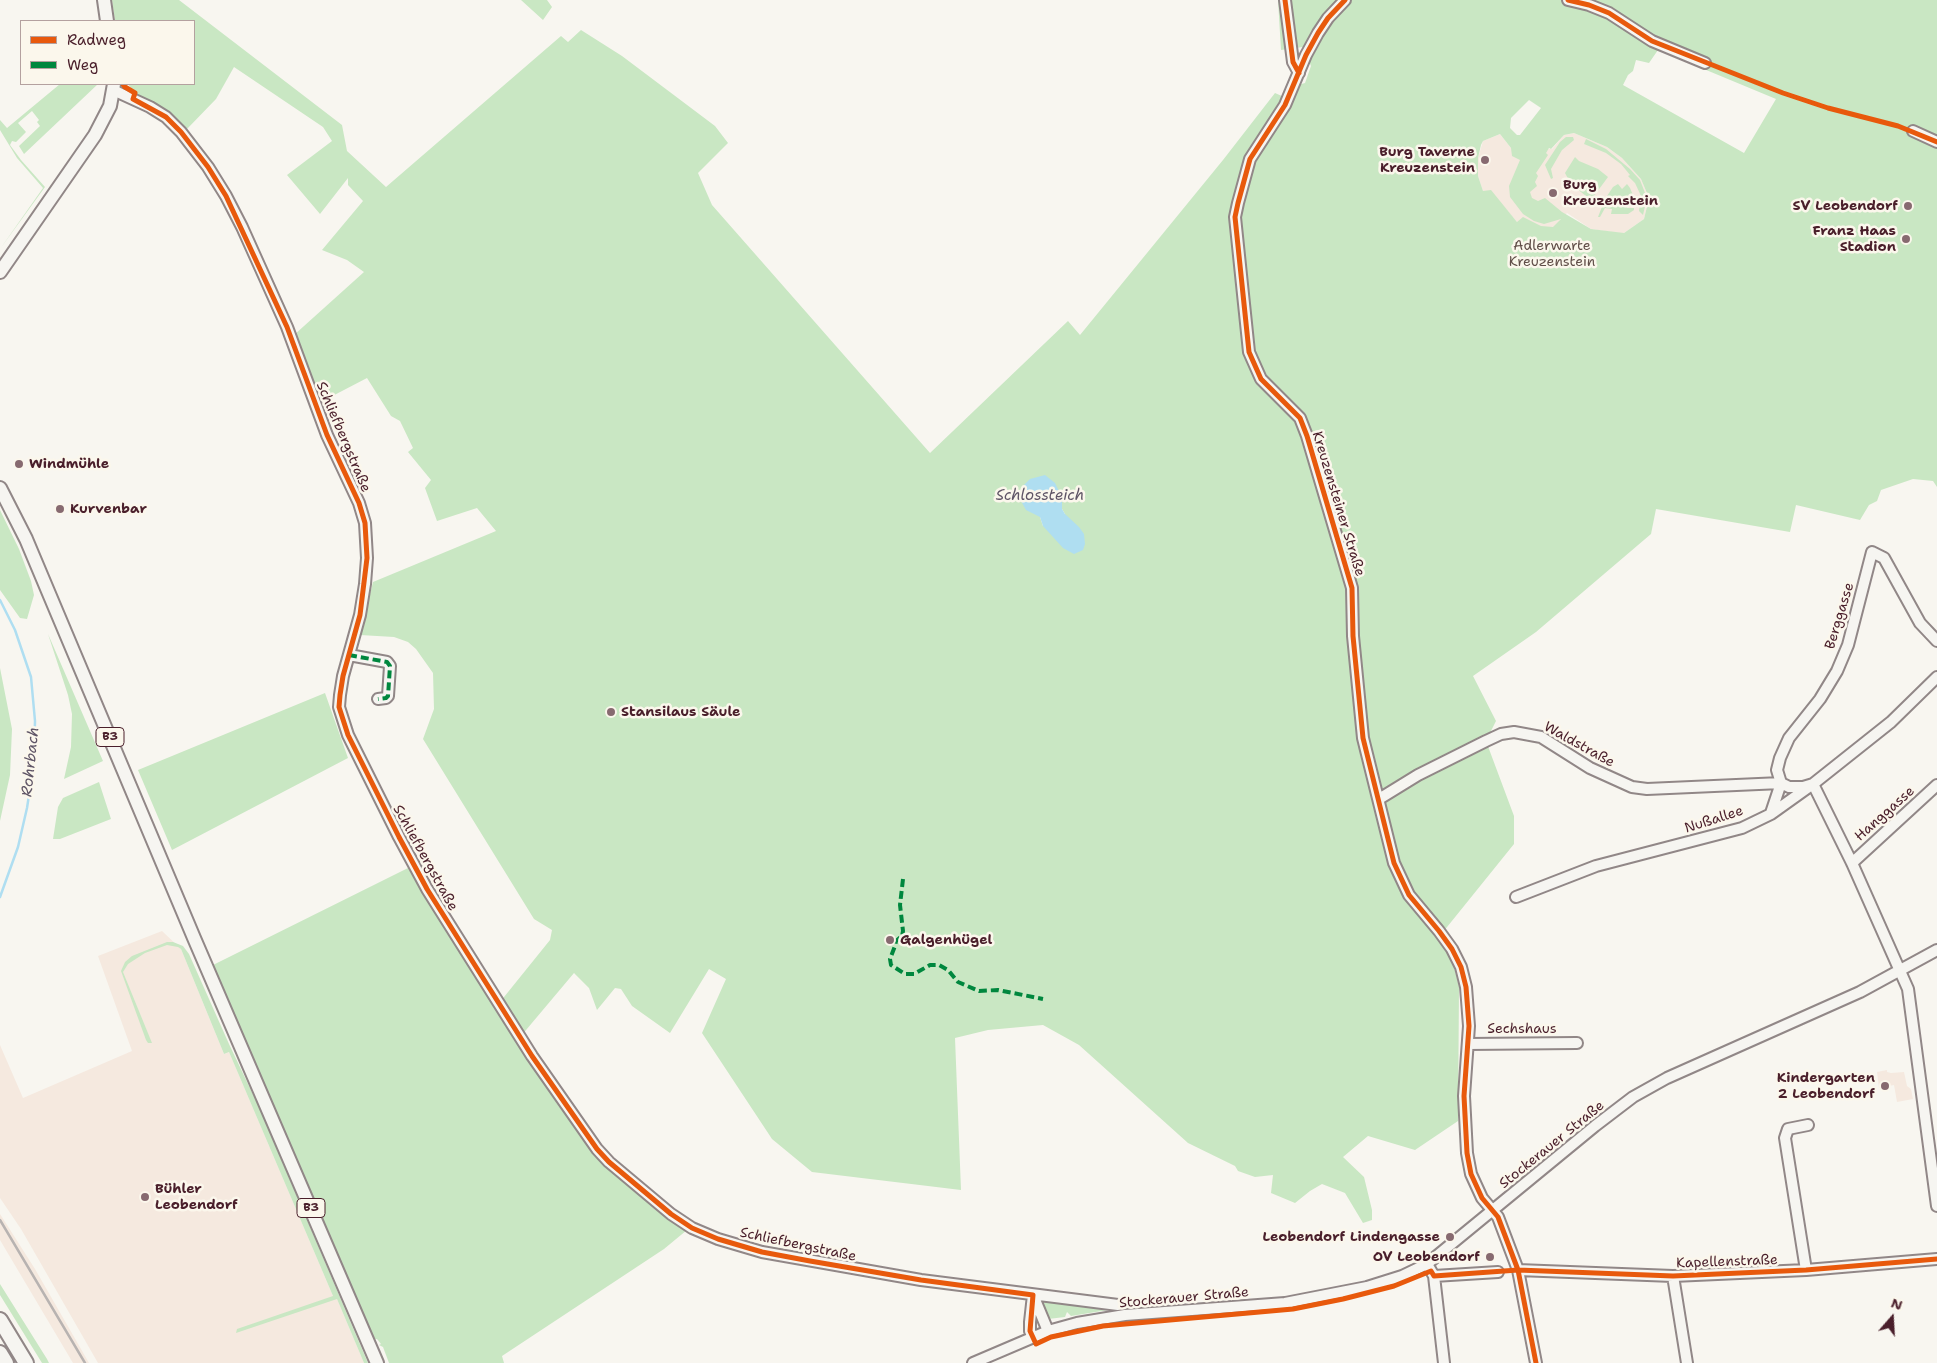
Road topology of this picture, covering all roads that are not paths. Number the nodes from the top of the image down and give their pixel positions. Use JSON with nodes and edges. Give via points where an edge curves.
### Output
{"nodes":[{"id":1,"x":104,"y":0,"type":"edge"},
{"id":2,"x":1285,"y":0,"type":"edge"},
{"id":3,"x":1345,"y":0,"type":"edge"},
{"id":4,"x":1568,"y":0,"type":"edge"},
{"id":5,"x":107,"y":20,"type":"edge"},
{"id":6,"x":1705,"y":63,"type":"dead end"},
{"id":7,"x":1299,"y":73,"type":"junction"},
{"id":8,"x":114,"y":87,"type":"edge"},
{"id":9,"x":1913,"y":131,"type":"dead end"},
{"id":10,"x":1937,"y":142,"type":"edge"},
{"id":11,"x":0,"y":272,"type":"edge"},
{"id":12,"x":0,"y":488,"type":"edge"},
{"id":13,"x":1937,"y":642,"type":"edge"},
{"id":14,"x":349,"y":655,"type":"junction"},
{"id":15,"x":1937,"y":677,"type":"edge"},
{"id":16,"x":378,"y":699,"type":"dead end"},
{"id":17,"x":1781,"y":783,"type":"junction"},
{"id":18,"x":1813,"y":784,"type":"junction"},
{"id":19,"x":1937,"y":785,"type":"edge"},
{"id":20,"x":1378,"y":799,"type":"junction"},
{"id":21,"x":1770,"y":814,"type":"junction"},
{"id":22,"x":1852,"y":863,"type":"junction"},
{"id":23,"x":1516,"y":897,"type":"dead end"},
{"id":24,"x":1937,"y":950,"type":"edge"},
{"id":25,"x":1899,"y":970,"type":"junction"},
{"id":26,"x":1577,"y":1043,"type":"dead end"},
{"id":27,"x":1468,"y":1044,"type":"junction"},
{"id":28,"x":1808,"y":1125,"type":"dead end"},
{"id":29,"x":1937,"y":1206,"type":"edge"},
{"id":30,"x":1492,"y":1211,"type":"junction"},
{"id":31,"x":1937,"y":1259,"type":"edge"},
{"id":32,"x":1427,"y":1264,"type":"junction"},
{"id":33,"x":1518,"y":1270,"type":"junction"},
{"id":34,"x":1806,"y":1270,"type":"junction"},
{"id":35,"x":1498,"y":1272,"type":"dead end"},
{"id":36,"x":1434,"y":1276,"type":"junction"},
{"id":37,"x":1673,"y":1276,"type":"junction"},
{"id":38,"x":1033,"y":1295,"type":"junction"},
{"id":39,"x":1118,"y":1305,"type":"dead end"},
{"id":40,"x":0,"y":1320,"type":"edge"},
{"id":41,"x":1048,"y":1331,"type":"junction"},
{"id":42,"x":1033,"y":1338,"type":"junction"},
{"id":43,"x":0,"y":1352,"type":"edge"},
{"id":44,"x":988,"y":1360,"type":"edge"},
{"id":45,"x":6,"y":1363,"type":"edge"},
{"id":46,"x":26,"y":1363,"type":"edge"},
{"id":47,"x":377,"y":1363,"type":"edge"},
{"id":48,"x":972,"y":1363,"type":"edge"},
{"id":49,"x":1444,"y":1363,"type":"edge"},
{"id":50,"x":1536,"y":1363,"type":"edge"},
{"id":51,"x":1687,"y":1363,"type":"edge"}],
"edges":[{"from":1,"to":5,"type":"main road"},
{"from":2,"to":7,"type":"street","via":[[1293,62]]},
{"from":3,"to":7,"type":"street","name":"Kreuzensteiner Straße","via":[[1328,18]]},
{"from":4,"to":6,"type":"street","via":[[1608,13],[1652,41]]},
{"from":7,"to":20,"type":"street","name":"Kreuzensteiner Straße","via":[[1285,105],[1250,159],[1235,217],[1248,352],[1261,378],[1300,418],[1352,588],[1353,636],[1364,738]]},
{"from":8,"to":11,"type":"main road","via":[[95,135]]},
{"from":8,"to":14,"type":"street","name":"Schliefbergstraße","via":[[166,118],[195,149],[226,196],[287,327],[327,435],[365,523],[365,584]]},
{"from":9,"to":10,"type":"street"},
{"from":12,"to":47,"type":"main road","number":"B3","via":[[26,539]]},
{"from":13,"to":17,"type":"street","name":"Berggasse","via":[[1920,623],[1884,558],[1872,552],[1848,645],[1820,699],[1789,738],[1777,770]]},
{"from":14,"to":16,"type":"street","via":[[387,662],[390,666],[388,696]]},
{"from":14,"to":38,"type":"street","name":"Schliefbergstraße","via":[[339,707],[348,735],[382,805],[427,889],[492,994],[586,1134],[609,1162],[671,1214],[718,1239],[810,1261]]},
{"from":15,"to":18,"type":"street","name":"Nußallee","via":[[1891,722]]},
{"from":17,"to":18,"type":"street","via":[[1789,787]]},
{"from":17,"to":20,"type":"street","name":"Waldstraße","via":[[1632,787],[1590,768],[1542,737],[1514,732],[1486,741]]},
{"from":17,"to":21,"type":"street","name":"Berggasse"},
{"from":18,"to":21,"type":"street","name":"Nußallee"},
{"from":18,"to":22,"type":"street"},
{"from":19,"to":22,"type":"street","name":"Hanggasse"},
{"from":20,"to":27,"type":"street","name":"Kreuzensteiner Straße","via":[[1400,879],[1452,949],[1461,967],[1466,987]]},
{"from":21,"to":23,"type":"street","name":"Nußallee","via":[[1742,828],[1596,866]]},
{"from":22,"to":25,"type":"street"},
{"from":24,"to":25,"type":"street","name":"Stockerauer Straße"},
{"from":25,"to":29,"type":"street","via":[[1908,989]]},
{"from":25,"to":30,"type":"street","name":"Stockerauer Straße","via":[[1860,992],[1666,1078],[1633,1097]]},
{"from":26,"to":27,"type":"street","name":"Sechshaus"},
{"from":27,"to":30,"type":"street","name":"Kreuzensteiner Straße","via":[[1464,1096],[1468,1154],[1476,1189]]},
{"from":28,"to":34,"type":"street","via":[[1788,1129],[1785,1138]]},
{"from":30,"to":32,"type":"street","name":"Stockerauer Straße"},
{"from":30,"to":33,"type":"street","name":"Kreuzensteiner Straße","via":[[1498,1218]]},
{"from":31,"to":34,"type":"street","name":"Kapellenstraße"},
{"from":32,"to":36,"type":"street"},
{"from":32,"to":41,"type":"street","name":"Stockerauer Straße","via":[[1366,1288],[1315,1298],[1125,1315]]},
{"from":33,"to":37,"type":"street","name":"Kapellenstraße"},
{"from":33,"to":50,"type":"street","name":"Kreuzensteiner Straße"},
{"from":34,"to":37,"type":"street","name":"Kapellenstraße"},
{"from":35,"to":36,"type":"street"},
{"from":36,"to":49,"type":"street"},
{"from":37,"to":51,"type":"street"},
{"from":38,"to":39,"type":"street","name":"Schliefbergstraße"},
{"from":38,"to":41,"type":"street"},
{"from":38,"to":42,"type":"street","via":[[1030,1322]]},
{"from":40,"to":46,"type":"highway"},
{"from":41,"to":42,"type":"street","name":"Stockerauer Straße"},
{"from":42,"to":44,"type":"street","name":"Stockerauer Straße"},
{"from":43,"to":45,"type":"highway"},
{"from":44,"to":48,"type":"street","name":"Stockerauer Straße"}]}
